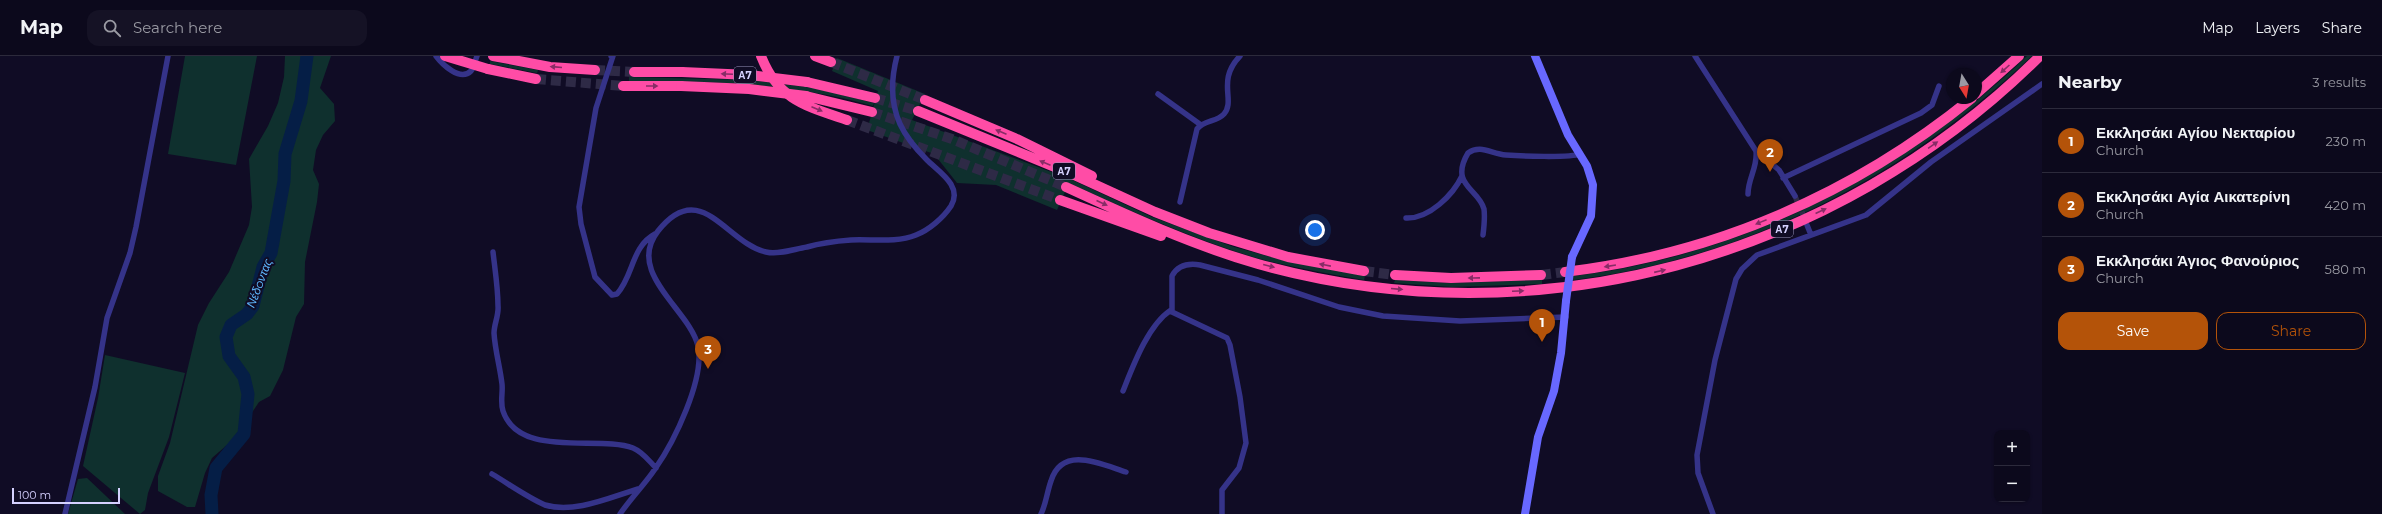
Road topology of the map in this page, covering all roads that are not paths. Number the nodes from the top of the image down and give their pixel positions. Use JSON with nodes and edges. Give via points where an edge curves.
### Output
{"nodes":[{"id":1,"x":168,"y":56,"type":"edge"},
{"id":2,"x":436,"y":56,"type":"edge"},
{"id":3,"x":445,"y":56,"type":"edge"},
{"id":4,"x":477,"y":56,"type":"edge"},
{"id":5,"x":493,"y":56,"type":"edge"},
{"id":6,"x":611,"y":56,"type":"edge"},
{"id":7,"x":761,"y":56,"type":"edge"},
{"id":8,"x":815,"y":56,"type":"edge"},
{"id":9,"x":897,"y":56,"type":"edge"},
{"id":10,"x":1240,"y":56,"type":"edge"},
{"id":11,"x":1535,"y":56,"type":"edge"},
{"id":12,"x":1695,"y":56,"type":"edge"},
{"id":13,"x":2019,"y":56,"type":"edge"},
{"id":14,"x":2040,"y":56,"type":"edge"},
{"id":15,"x":831,"y":62,"type":"tunnel mouth"},
{"id":16,"x":595,"y":70,"type":"tunnel mouth"},
{"id":17,"x":634,"y":72,"type":"tunnel mouth"},
{"id":18,"x":536,"y":78,"type":"tunnel mouth"},
{"id":19,"x":2042,"y":84,"type":"edge"},
{"id":20,"x":623,"y":86,"type":"tunnel mouth"},
{"id":21,"x":1939,"y":86,"type":"dead end"},
{"id":22,"x":1982,"y":89,"type":"edge"},
{"id":23,"x":1158,"y":94,"type":"dead end"},
{"id":24,"x":875,"y":98,"type":"tunnel mouth"},
{"id":25,"x":925,"y":100,"type":"tunnel mouth"},
{"id":26,"x":1964,"y":104,"type":"edge"},
{"id":27,"x":918,"y":111,"type":"tunnel mouth"},
{"id":28,"x":872,"y":112,"type":"tunnel mouth"},
{"id":29,"x":847,"y":120,"type":"tunnel mouth"},
{"id":30,"x":1201,"y":125,"type":"junction"},
{"id":31,"x":1756,"y":151,"type":"junction"},
{"id":32,"x":1580,"y":154,"type":"junction"},
{"id":33,"x":1462,"y":176,"type":"junction"},
{"id":34,"x":1783,"y":178,"type":"junction"},
{"id":35,"x":1066,"y":187,"type":"tunnel mouth"},
{"id":36,"x":1748,"y":194,"type":"dead end"},
{"id":37,"x":1795,"y":196,"type":"tunnel mouth"},
{"id":38,"x":1060,"y":200,"type":"tunnel mouth"},
{"id":39,"x":1180,"y":202,"type":"dead end"},
{"id":40,"x":1406,"y":218,"type":"dead end"},
{"id":41,"x":1807,"y":225,"type":"tunnel mouth"},
{"id":42,"x":1209,"y":233,"type":"junction"},
{"id":43,"x":656,"y":234,"type":"junction"},
{"id":44,"x":1483,"y":235,"type":"dead end"},
{"id":45,"x":1811,"y":236,"type":"junction"},
{"id":46,"x":493,"y":252,"type":"dead end"},
{"id":47,"x":1232,"y":256,"type":"junction"},
{"id":48,"x":1364,"y":271,"type":"tunnel mouth"},
{"id":49,"x":1565,"y":272,"type":"tunnel mouth"},
{"id":50,"x":1395,"y":275,"type":"tunnel mouth"},
{"id":51,"x":1541,"y":275,"type":"tunnel mouth"},
{"id":52,"x":1171,"y":310,"type":"junction"},
{"id":53,"x":1566,"y":317,"type":"junction"},
{"id":54,"x":1123,"y":392,"type":"dead end"},
{"id":55,"x":656,"y":468,"type":"junction"},
{"id":56,"x":1126,"y":472,"type":"dead end"},
{"id":57,"x":492,"y":474,"type":"dead end"},
{"id":58,"x":638,"y":489,"type":"junction"},
{"id":59,"x":65,"y":514,"type":"edge"},
{"id":60,"x":620,"y":514,"type":"edge"},
{"id":61,"x":1041,"y":514,"type":"edge"},
{"id":62,"x":1222,"y":514,"type":"edge"},
{"id":63,"x":1525,"y":514,"type":"edge"},
{"id":64,"x":1713,"y":514,"type":"edge"}],
"edges":[{"from":1,"to":59,"type":"street","via":[[136,227],[130,253],[107,318],[96,387]]},
{"from":2,"to":4,"type":"street","via":[[450,70],[462,74],[472,70]]},
{"from":3,"to":18,"type":"highway","bridge":true,"via":[[488,69]]},
{"from":16,"to":5,"type":"highway","one_way":true,"via":[[550,67]]},
{"from":6,"to":43,"type":"street","via":[[596,108],[579,207],[595,277],[612,295],[618,294],[637,251]]},
{"from":7,"to":29,"type":"highway","one_way":true,"via":[[769,74],[782,92]]},
{"from":8,"to":15,"type":"highway"},
{"from":9,"to":43,"type":"street","via":[[892,82],[896,116],[917,149],[946,177],[953,192],[952,205],[925,231],[903,238],[849,240],[781,252],[766,252],[746,243],[708,214],[693,210],[674,217]]},
{"from":10,"to":30,"type":"street","via":[[1227,75],[1227,108],[1224,114]]},
{"from":11,"to":32,"type":"street","via":[[1568,135]]},
{"from":12,"to":31,"type":"street"},
{"from":13,"to":22,"type":"highway","one_way":true},
{"from":47,"to":14,"type":"highway","number":"Α7","one_way":true,"via":[[1344,282],[1394,289],[1451,292],[1520,291],[1566,286],[1682,266],[1788,227],[1873,184],[1957,127],[2000,93]]},
{"from":24,"to":17,"type":"highway","number":"Α7","one_way":true,"bridge":true,"via":[[807,82],[750,75]]},
{"from":19,"to":45,"type":"street","via":[[1931,162],[1866,215]]},
{"from":20,"to":28,"type":"highway","number":"Α7","one_way":true,"bridge":true,"via":[[749,89],[806,96]]},
{"from":21,"to":34,"type":"street","via":[[1932,104],[1921,113]]},
{"from":23,"to":30,"type":"street"},
{"from":42,"to":25,"type":"highway","one_way":true,"via":[[1017,139]]},
{"from":26,"to":49,"type":"highway","number":"Α7","one_way":true,"via":[[1924,135],[1865,172],[1781,214],[1678,252]]},
{"from":42,"to":27,"type":"highway","number":"Α7","one_way":true},
{"from":30,"to":39,"type":"street","via":[[1195,135]]},
{"from":31,"to":34,"type":"street","via":[[1772,163]]},
{"from":31,"to":36,"type":"street","via":[[1755,169],[1748,183]]},
{"from":32,"to":33,"type":"street","via":[[1568,157],[1504,155],[1476,149],[1465,158]]},
{"from":32,"to":53,"type":"street","bridge":true,"via":[[1592,180],[1593,206],[1587,228],[1572,257]]},
{"from":33,"to":40,"type":"street","via":[[1454,191],[1439,203],[1419,216]]},
{"from":33,"to":44,"type":"street","via":[[1484,209]]},
{"from":34,"to":37,"type":"street"},
{"from":35,"to":47,"type":"highway","number":"Α7","one_way":true,"via":[[1149,225]]},
{"from":38,"to":47,"type":"highway","via":[[1157,235]]},
{"from":41,"to":45,"type":"street"},
{"from":48,"to":42,"type":"highway","number":"Α7","one_way":true,"via":[[1281,255]]},
{"from":43,"to":55,"type":"street","via":[[650,247],[652,272],[660,288],[694,336],[699,352],[696,377],[688,403],[675,434]]},
{"from":45,"to":64,"type":"street","via":[[1757,255],[1742,269],[1736,279],[1715,360],[1696,456],[1698,473]]},
{"from":46,"to":55,"type":"street","via":[[498,305],[494,333],[502,384],[501,403],[507,419],[523,433],[556,444],[610,443],[635,448]]},
{"from":51,"to":50,"type":"highway","one_way":true,"via":[[1451,278]]},
{"from":52,"to":53,"type":"street","via":[[1173,274],[1181,266],[1193,264],[1258,280],[1339,307],[1383,316],[1460,321]]},
{"from":52,"to":54,"type":"street","via":[[1158,321],[1135,360]]},
{"from":52,"to":62,"type":"street","via":[[1223,335],[1230,345],[1246,443],[1239,468],[1222,490]]},
{"from":53,"to":63,"type":"street","via":[[1554,391],[1535,450]]},
{"from":55,"to":58,"type":"street"},
{"from":56,"to":61,"type":"street","via":[[1089,461],[1068,460],[1056,470],[1051,480]]},
{"from":57,"to":58,"type":"street","via":[[545,505],[557,508],[582,506]]},
{"from":58,"to":60,"type":"street"}]}
